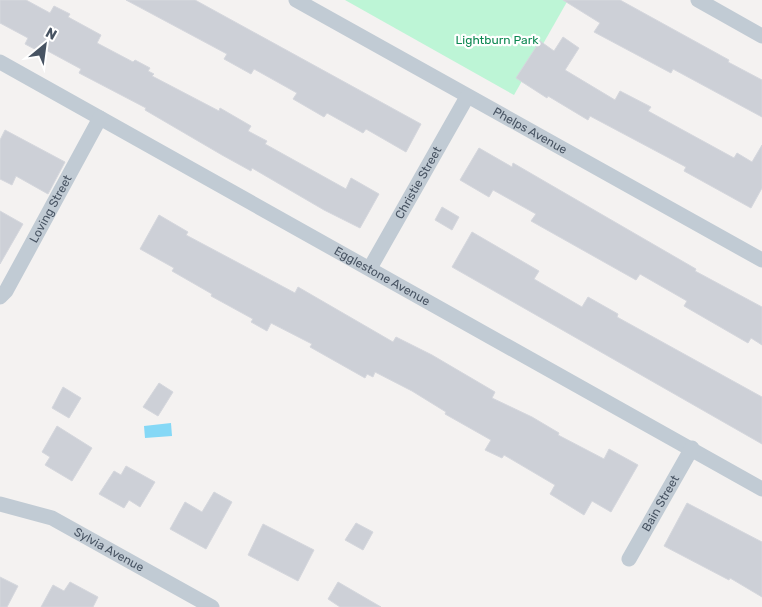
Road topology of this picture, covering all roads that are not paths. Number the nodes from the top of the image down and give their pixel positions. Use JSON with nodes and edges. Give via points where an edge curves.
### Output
{"nodes":[{"id":1,"x":296,"y":0,"type":"edge"},
{"id":2,"x":698,"y":0,"type":"edge"},
{"id":3,"x":718,"y":5,"type":"edge"},
{"id":4,"x":762,"y":36,"type":"edge"},
{"id":5,"x":0,"y":62,"type":"edge"},
{"id":6,"x":467,"y":97,"type":"junction"},
{"id":7,"x":100,"y":118,"type":"junction"},
{"id":8,"x":762,"y":260,"type":"edge"},
{"id":9,"x":370,"y":268,"type":"junction"},
{"id":10,"x":0,"y":297,"type":"edge"},
{"id":11,"x":692,"y":448,"type":"junction"},
{"id":12,"x":762,"y":489,"type":"edge"},
{"id":13,"x":0,"y":504,"type":"edge"},
{"id":14,"x":628,"y":559,"type":"dead end"},
{"id":15,"x":212,"y":607,"type":"edge"}],
"edges":[{"from":1,"to":6,"type":"street","name":"Phelps Avenue"},
{"from":2,"to":3,"type":"street"},
{"from":3,"to":4,"type":"street"},
{"from":5,"to":7,"type":"street","name":"Egglestone Avenue"},
{"from":6,"to":8,"type":"street","name":"Phelps Avenue"},
{"from":6,"to":9,"type":"street","name":"Christie Street"},
{"from":7,"to":9,"type":"street","name":"Egglestone Avenue"},
{"from":7,"to":10,"type":"street","name":"Loving Street","via":[[6,292]]},
{"from":9,"to":11,"type":"street","name":"Egglestone Avenue"},
{"from":11,"to":12,"type":"street","name":"Egglestone Avenue"},
{"from":11,"to":14,"type":"street","name":"Bain Street"},
{"from":13,"to":15,"type":"street","name":"Sylvia Avenue","via":[[52,518]]}]}
